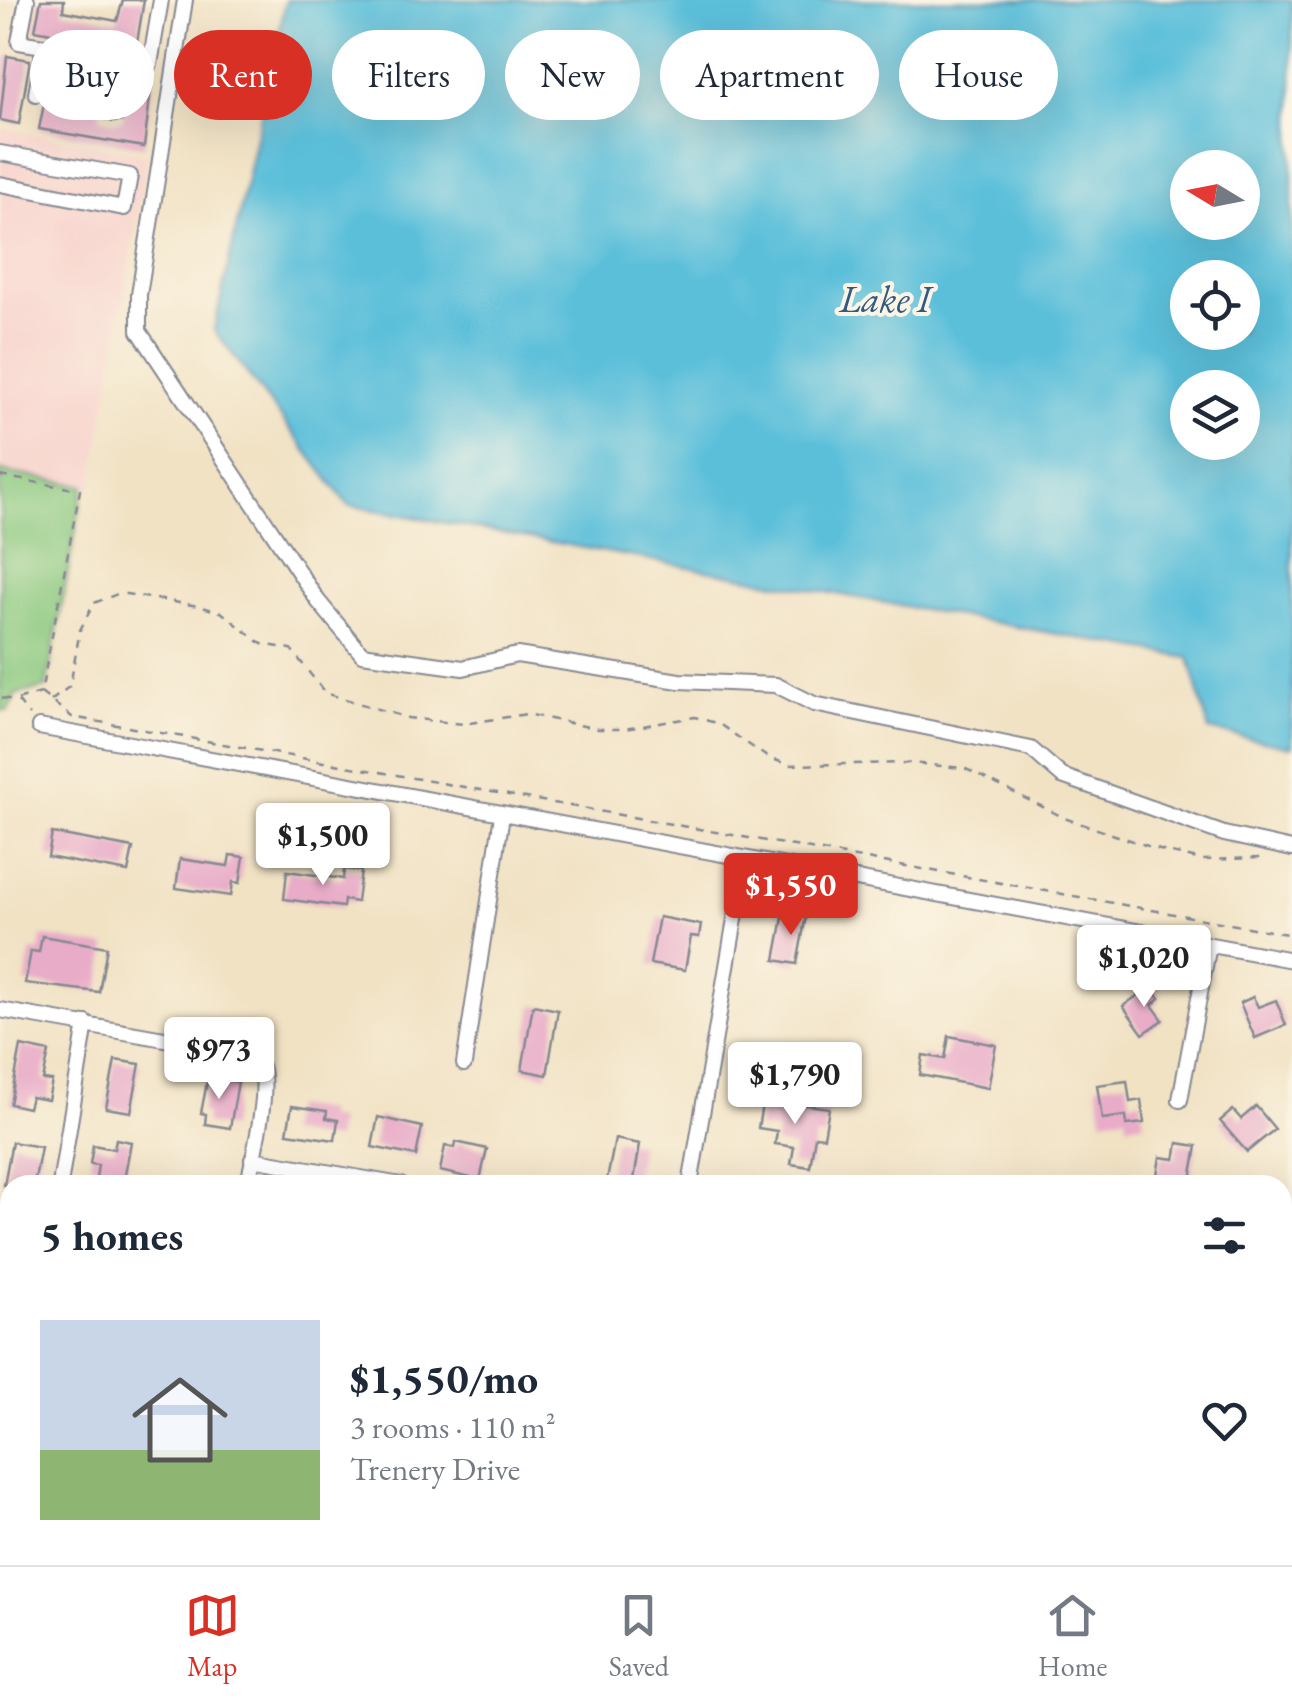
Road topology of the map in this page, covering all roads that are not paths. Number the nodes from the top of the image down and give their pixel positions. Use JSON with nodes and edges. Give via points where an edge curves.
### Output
{"nodes":[{"id":1,"x":27,"y":0,"type":"edge"},
{"id":2,"x":161,"y":0,"type":"edge"},
{"id":3,"x":185,"y":0,"type":"edge"},
{"id":4,"x":154,"y":41,"type":"edge"},
{"id":5,"x":30,"y":44,"type":"edge"},
{"id":6,"x":0,"y":153,"type":"edge"},
{"id":7,"x":0,"y":184,"type":"edge"},
{"id":8,"x":38,"y":727,"type":"road end"},
{"id":9,"x":502,"y":815,"type":"junction"},
{"id":10,"x":1292,"y":849,"type":"edge"},
{"id":11,"x":745,"y":860,"type":"junction"},
{"id":12,"x":1209,"y":945,"type":"junction"},
{"id":13,"x":1292,"y":960,"type":"edge"},
{"id":14,"x":0,"y":1010,"type":"edge"},
{"id":15,"x":86,"y":1023,"type":"junction"},
{"id":16,"x":464,"y":1064,"type":"dead end"},
{"id":17,"x":1180,"y":1100,"type":"dead end"},
{"id":18,"x":252,"y":1159,"type":"junction"},
{"id":19,"x":62,"y":1175,"type":"edge"},
{"id":20,"x":250,"y":1175,"type":"edge"},
{"id":21,"x":344,"y":1175,"type":"edge"},
{"id":22,"x":692,"y":1175,"type":"edge"}],
"edges":[{"from":1,"to":5,"type":"street","via":[[19,42]]},
{"from":2,"to":4,"type":"street"},
{"from":3,"to":10,"type":"street","via":[[139,331],[318,601],[362,654],[463,668],[517,655],[679,680],[776,685],[814,704],[1031,748],[1062,776],[1224,834]]},
{"from":6,"to":7,"type":"street","via":[[130,176],[124,208]]},
{"from":8,"to":9,"type":"street"},
{"from":9,"to":11,"type":"street"},
{"from":9,"to":16,"type":"street"},
{"from":11,"to":12,"type":"street"},
{"from":11,"to":22,"type":"street"},
{"from":12,"to":13,"type":"street"},
{"from":12,"to":17,"type":"street"},
{"from":14,"to":15,"type":"street"},
{"from":15,"to":18,"type":"street","via":[[246,1052],[262,1062]]},
{"from":15,"to":19,"type":"street"},
{"from":18,"to":20,"type":"street"},
{"from":18,"to":21,"type":"street"}]}
